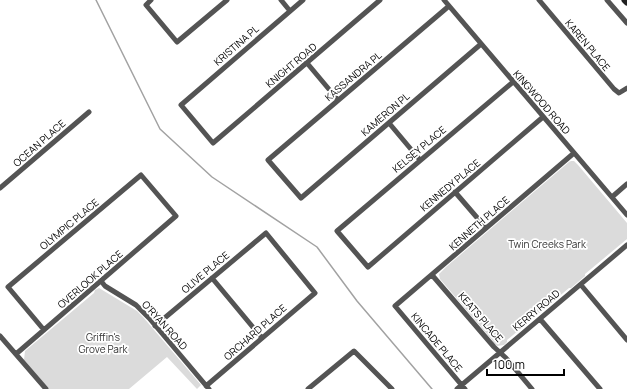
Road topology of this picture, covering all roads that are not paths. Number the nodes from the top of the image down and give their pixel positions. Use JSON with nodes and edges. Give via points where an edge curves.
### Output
{"nodes":[{"id":1,"x":151,"y":0,"type":"edge"},
{"id":2,"x":227,"y":0,"type":"edge"},
{"id":3,"x":281,"y":0,"type":"edge"},
{"id":4,"x":303,"y":0,"type":"edge"},
{"id":5,"x":380,"y":0,"type":"edge"},
{"id":6,"x":444,"y":0,"type":"edge"},
{"id":7,"x":539,"y":0,"type":"edge"},
{"id":8,"x":607,"y":0,"type":"edge"},
{"id":9,"x":449,"y":6,"type":"junction"},
{"id":10,"x":290,"y":11,"type":"junction"},
{"id":11,"x":627,"y":23,"type":"edge"},
{"id":12,"x":481,"y":44,"type":"junction"},
{"id":13,"x":307,"y":63,"type":"junction"},
{"id":14,"x":513,"y":82,"type":"junction"},
{"id":15,"x":627,"y":88,"type":"edge"},
{"id":16,"x":338,"y":100,"type":"junction"},
{"id":17,"x":90,"y":112,"type":"dead end"},
{"id":18,"x":543,"y":117,"type":"junction"},
{"id":19,"x":389,"y":123,"type":"junction"},
{"id":20,"x":213,"y":143,"type":"joint"},
{"id":21,"x":574,"y":153,"type":"junction"},
{"id":22,"x":420,"y":160,"type":"junction"},
{"id":23,"x":141,"y":175,"type":"joint"},
{"id":24,"x":627,"y":184,"type":"edge"},
{"id":25,"x":0,"y":188,"type":"edge"},
{"id":26,"x":455,"y":192,"type":"junction"},
{"id":27,"x":612,"y":197,"type":"junction"},
{"id":28,"x":301,"y":198,"type":"joint"},
{"id":29,"x":627,"y":215,"type":"edge"},
{"id":30,"x":486,"y":228,"type":"junction"},
{"id":31,"x":627,"y":245,"type":"edge"},
{"id":32,"x":368,"y":267,"type":"joint"},
{"id":33,"x":432,"y":275,"type":"junction"},
{"id":34,"x":212,"y":278,"type":"junction"},
{"id":35,"x":101,"y":281,"type":"junction"},
{"id":36,"x":580,"y":285,"type":"junction"},
{"id":37,"x":315,"y":292,"type":"joint"},
{"id":38,"x":395,"y":306,"type":"joint"},
{"id":39,"x":540,"y":319,"type":"junction"},
{"id":40,"x":155,"y":326,"type":"junction"},
{"id":41,"x":44,"y":330,"type":"junction"},
{"id":42,"x":0,"y":336,"type":"edge"},
{"id":43,"x":262,"y":338,"type":"junction"},
{"id":44,"x":627,"y":340,"type":"edge"},
{"id":45,"x":500,"y":352,"type":"junction"},
{"id":46,"x":16,"y":354,"type":"junction"},
{"id":47,"x":464,"y":387,"type":"edge"},
{"id":48,"x":208,"y":388,"type":"edge"},
{"id":49,"x":46,"y":389,"type":"edge"},
{"id":50,"x":308,"y":389,"type":"edge"},
{"id":51,"x":392,"y":389,"type":"edge"},
{"id":52,"x":457,"y":389,"type":"edge"},
{"id":53,"x":532,"y":389,"type":"edge"},
{"id":54,"x":600,"y":389,"type":"edge"}],
"edges":[{"from":1,"to":2,"type":"street","via":[[146,5],[177,42]]},
{"from":3,"to":10,"type":"street"},
{"from":4,"to":10,"type":"street","name":"KRISTINA PL"},
{"from":5,"to":13,"type":"street","name":"KNIGHT ROAD"},
{"from":6,"to":9,"type":"street","name":"KINGWOOD ROAD"},
{"from":7,"to":15,"type":"street","name":"KAREN PLACE","via":[[614,88],[620,93]]},
{"from":8,"to":11,"type":"street"},
{"from":9,"to":12,"type":"street","name":"KINGWOOD ROAD"},
{"from":9,"to":16,"type":"street","name":"KASSANDRA PL"},
{"from":10,"to":20,"type":"street","name":"KRISTINA PL","via":[[181,105]]},
{"from":12,"to":14,"type":"street","name":"KINGWOOD ROAD"},
{"from":12,"to":19,"type":"street","name":"KAMERON PL"},
{"from":13,"to":16,"type":"street"},
{"from":13,"to":20,"type":"street","name":"KNIGHT ROAD"},
{"from":14,"to":18,"type":"street","name":"KINGWOOD ROAD"},
{"from":14,"to":22,"type":"street","name":"KELSEY PLACE"},
{"from":16,"to":28,"type":"street","name":"KASSANDRA PL","via":[[268,160]]},
{"from":17,"to":25,"type":"street","name":"OCEAN PLACE"},
{"from":18,"to":21,"type":"street","name":"KINGWOOD ROAD"},
{"from":18,"to":26,"type":"street","name":"KENNEDY PLACE"},
{"from":19,"to":22,"type":"street"},
{"from":19,"to":28,"type":"street","name":"KAMERON PL"},
{"from":21,"to":27,"type":"street","name":"KINGWOOD ROAD"},
{"from":21,"to":30,"type":"street","name":"KENNETH PLACE"},
{"from":22,"to":32,"type":"street","name":"KELSEY PLACE","via":[[337,231]]},
{"from":23,"to":35,"type":"street","name":"OVERLOOK PLACE","via":[[176,216]]},
{"from":23,"to":41,"type":"street","name":"OLYMPIC PLACE","via":[[8,287]]},
{"from":24,"to":27,"type":"street"},
{"from":26,"to":30,"type":"street"},
{"from":26,"to":32,"type":"street","name":"KENNEDY PLACE"},
{"from":27,"to":29,"type":"street","name":"KINGWOOD ROAD"},
{"from":30,"to":33,"type":"street","name":"KENNETH PLACE"},
{"from":31,"to":36,"type":"street","name":"KERRY ROAD"},
{"from":33,"to":38,"type":"street","name":"KENNETH PLACE"},
{"from":33,"to":45,"type":"street","name":"KEATS PLACE"},
{"from":34,"to":37,"type":"street","name":"OLIVE PLACE","via":[[266,233]]},
{"from":34,"to":40,"type":"street","name":"OLIVE PLACE"},
{"from":34,"to":43,"type":"street"},
{"from":35,"to":40,"type":"street","name":"O'RYAN ROAD","via":[[136,306]]},
{"from":35,"to":41,"type":"street","name":"OVERLOOK PLACE"},
{"from":36,"to":39,"type":"street","name":"KERRY ROAD"},
{"from":36,"to":44,"type":"street"},
{"from":37,"to":43,"type":"street","name":"ORCHARD PLACE"},
{"from":38,"to":47,"type":"street","name":"KINCADE PLACE"},
{"from":39,"to":45,"type":"street","name":"KERRY ROAD"},
{"from":39,"to":54,"type":"street"},
{"from":40,"to":48,"type":"street","name":"O'RYAN ROAD"},
{"from":41,"to":46,"type":"street","name":"OVERLOOK PLACE"},
{"from":42,"to":46,"type":"street"},
{"from":43,"to":48,"type":"street","name":"ORCHARD PLACE"},
{"from":45,"to":47,"type":"street","name":"KERRY ROAD"},
{"from":45,"to":53,"type":"street","name":"KEATS PLACE"},
{"from":46,"to":49,"type":"street"},
{"from":47,"to":52,"type":"street","name":"KERRY ROAD"},
{"from":50,"to":51,"type":"street","via":[[354,351]]}]}
